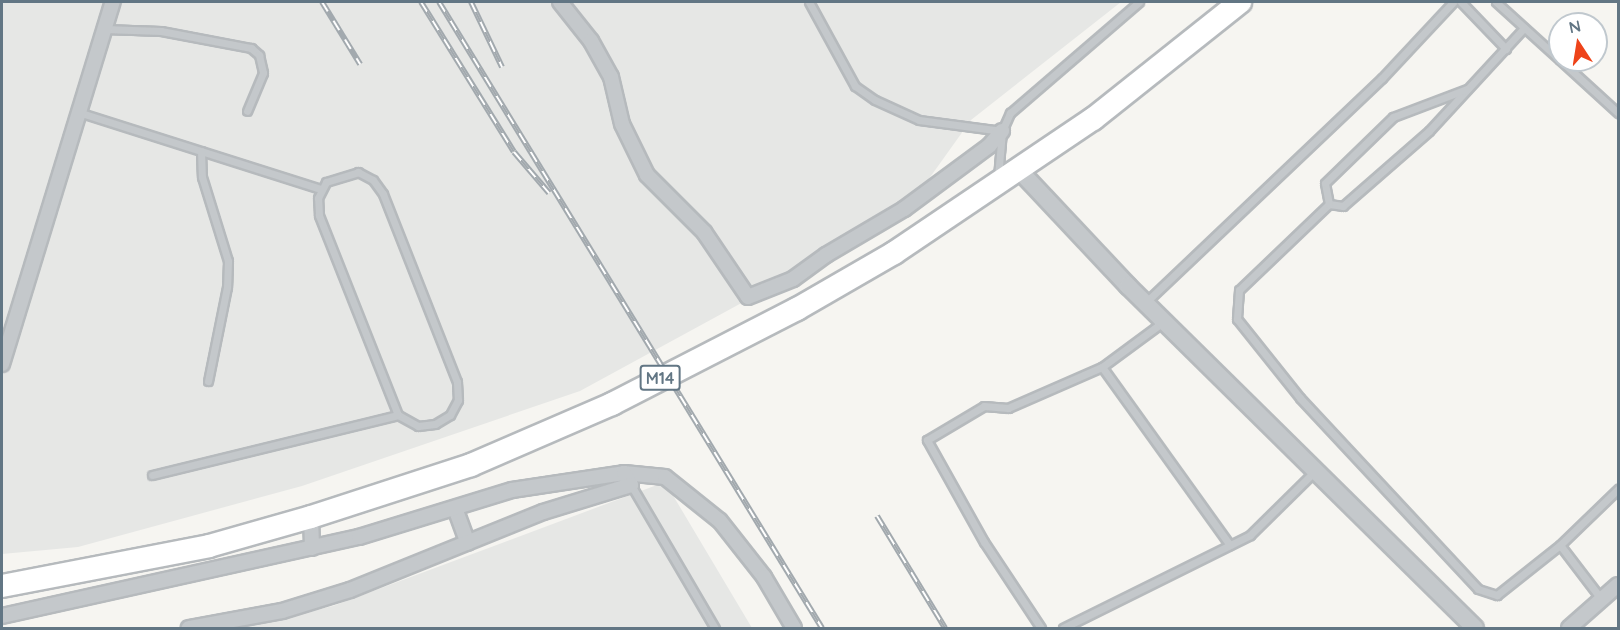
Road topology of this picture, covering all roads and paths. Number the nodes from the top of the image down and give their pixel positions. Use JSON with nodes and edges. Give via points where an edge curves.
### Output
{"nodes":[{"id":1,"x":112,"y":2,"type":"edge"},
{"id":2,"x":560,"y":2,"type":"edge"},
{"id":3,"x":809,"y":2,"type":"edge"},
{"id":4,"x":1139,"y":2,"type":"edge"},
{"id":5,"x":1240,"y":2,"type":"edge"},
{"id":6,"x":1453,"y":2,"type":"edge"},
{"id":7,"x":1461,"y":2,"type":"edge"},
{"id":8,"x":1496,"y":2,"type":"edge"},
{"id":9,"x":1524,"y":28,"type":"junction"},
{"id":10,"x":104,"y":29,"type":"junction"},
{"id":11,"x":1506,"y":49,"type":"junction"},
{"id":12,"x":1548,"y":49,"type":"edge"},
{"id":13,"x":1573,"y":72,"type":"edge"},
{"id":14,"x":1468,"y":89,"type":"junction"},
{"id":15,"x":248,"y":111,"type":"dead end"},
{"id":16,"x":78,"y":112,"type":"junction"},
{"id":17,"x":1618,"y":113,"type":"edge"},
{"id":18,"x":1002,"y":131,"type":"junction"},
{"id":19,"x":201,"y":151,"type":"junction"},
{"id":20,"x":1020,"y":171,"type":"junction"},
{"id":21,"x":997,"y":186,"type":"junction"},
{"id":22,"x":321,"y":189,"type":"junction"},
{"id":23,"x":1329,"y":204,"type":"junction"},
{"id":24,"x":1145,"y":303,"type":"junction"},
{"id":25,"x":1164,"y":321,"type":"junction"},
{"id":26,"x":2,"y":364,"type":"edge"},
{"id":27,"x":1102,"y":367,"type":"junction"},
{"id":28,"x":208,"y":381,"type":"dead end"},
{"id":29,"x":398,"y":415,"type":"junction"},
{"id":30,"x":1317,"y":470,"type":"junction"},
{"id":31,"x":152,"y":475,"type":"dead end"},
{"id":32,"x":628,"y":479,"type":"junction"},
{"id":33,"x":1618,"y":489,"type":"edge"},
{"id":34,"x":455,"y":508,"type":"junction"},
{"id":35,"x":311,"y":517,"type":"junction"},
{"id":36,"x":468,"y":543,"type":"junction"},
{"id":37,"x":1230,"y":545,"type":"junction"},
{"id":38,"x":1560,"y":545,"type":"junction"},
{"id":39,"x":312,"y":548,"type":"junction"},
{"id":40,"x":1618,"y":585,"type":"edge"},
{"id":41,"x":2,"y":586,"type":"edge"},
{"id":42,"x":1602,"y":600,"type":"junction"},
{"id":43,"x":2,"y":616,"type":"edge"},
{"id":44,"x":189,"y":628,"type":"edge"},
{"id":45,"x":716,"y":628,"type":"edge"},
{"id":46,"x":794,"y":628,"type":"edge"},
{"id":47,"x":1041,"y":628,"type":"edge"},
{"id":48,"x":1063,"y":628,"type":"edge"},
{"id":49,"x":1475,"y":628,"type":"edge"},
{"id":50,"x":1569,"y":628,"type":"edge"}],
"edges":[{"from":1,"to":10,"type":"street"},
{"from":2,"to":18,"type":"street","via":[[591,41],[611,77],[622,124],[647,175],[704,232],[748,297],[793,279],[904,209],[989,146]]},
{"from":3,"to":18,"type":"lane","via":[[855,86],[875,100],[919,120]]},
{"from":4,"to":18,"type":"lane","via":[[1010,113]]},
{"from":5,"to":20,"type":"highway","number":"M14"},
{"from":6,"to":24,"type":"lane","via":[[1382,78]]},
{"from":7,"to":11,"type":"lane"},
{"from":8,"to":9,"type":"lane"},
{"from":9,"to":11,"type":"lane"},
{"from":9,"to":12,"type":"lane"},
{"from":10,"to":15,"type":"lane","via":[[161,31],[251,48],[259,55],[263,73]]},
{"from":10,"to":16,"type":"street"},
{"from":11,"to":14,"type":"lane"},
{"from":13,"to":17,"type":"lane"},
{"from":14,"to":23,"type":"lane","via":[[1429,131],[1343,206]]},
{"from":14,"to":23,"type":"lane","via":[[1393,117],[1325,183]]},
{"from":16,"to":19,"type":"lane"},
{"from":16,"to":26,"type":"street"},
{"from":18,"to":21,"type":"lane"},
{"from":19,"to":22,"type":"lane"},
{"from":19,"to":28,"type":"lane","via":[[202,177],[228,261],[227,287]]},
{"from":20,"to":21,"type":"highway","number":"M14"},
{"from":20,"to":24,"type":"street"},
{"from":21,"to":35,"type":"highway","number":"M14","via":[[797,309],[612,404],[471,465]]},
{"from":22,"to":29,"type":"lane","via":[[319,215]]},
{"from":22,"to":29,"type":"lane","via":[[342,174],[358,172],[373,180],[383,194],[457,382],[458,399],[450,415],[435,424],[418,426]]},
{"from":23,"to":38,"type":"lane","via":[[1239,290],[1237,319],[1300,398],[1478,590],[1497,596]]},
{"from":24,"to":25,"type":"street"},
{"from":25,"to":27,"type":"lane"},
{"from":25,"to":30,"type":"street"},
{"from":27,"to":37,"type":"lane"},
{"from":27,"to":47,"type":"lane","via":[[1008,408],[984,406],[927,440],[984,542]]},
{"from":29,"to":31,"type":"lane"},
{"from":30,"to":37,"type":"lane","via":[[1250,535]]},
{"from":30,"to":49,"type":"street"},
{"from":32,"to":34,"type":"street","via":[[512,490]]},
{"from":32,"to":36,"type":"street"},
{"from":32,"to":45,"type":"lane"},
{"from":32,"to":46,"type":"street","via":[[665,477],[720,521],[764,577]]},
{"from":33,"to":38,"type":"lane"},
{"from":34,"to":36,"type":"street"},
{"from":34,"to":39,"type":"street"},
{"from":35,"to":39,"type":"street"},
{"from":35,"to":41,"type":"highway","number":"M14","via":[[208,546]]},
{"from":36,"to":44,"type":"street","via":[[423,564],[305,604]]},
{"from":37,"to":48,"type":"lane"},
{"from":38,"to":42,"type":"lane"},
{"from":39,"to":43,"type":"street"},
{"from":40,"to":42,"type":"street"},
{"from":42,"to":50,"type":"street"}]}
